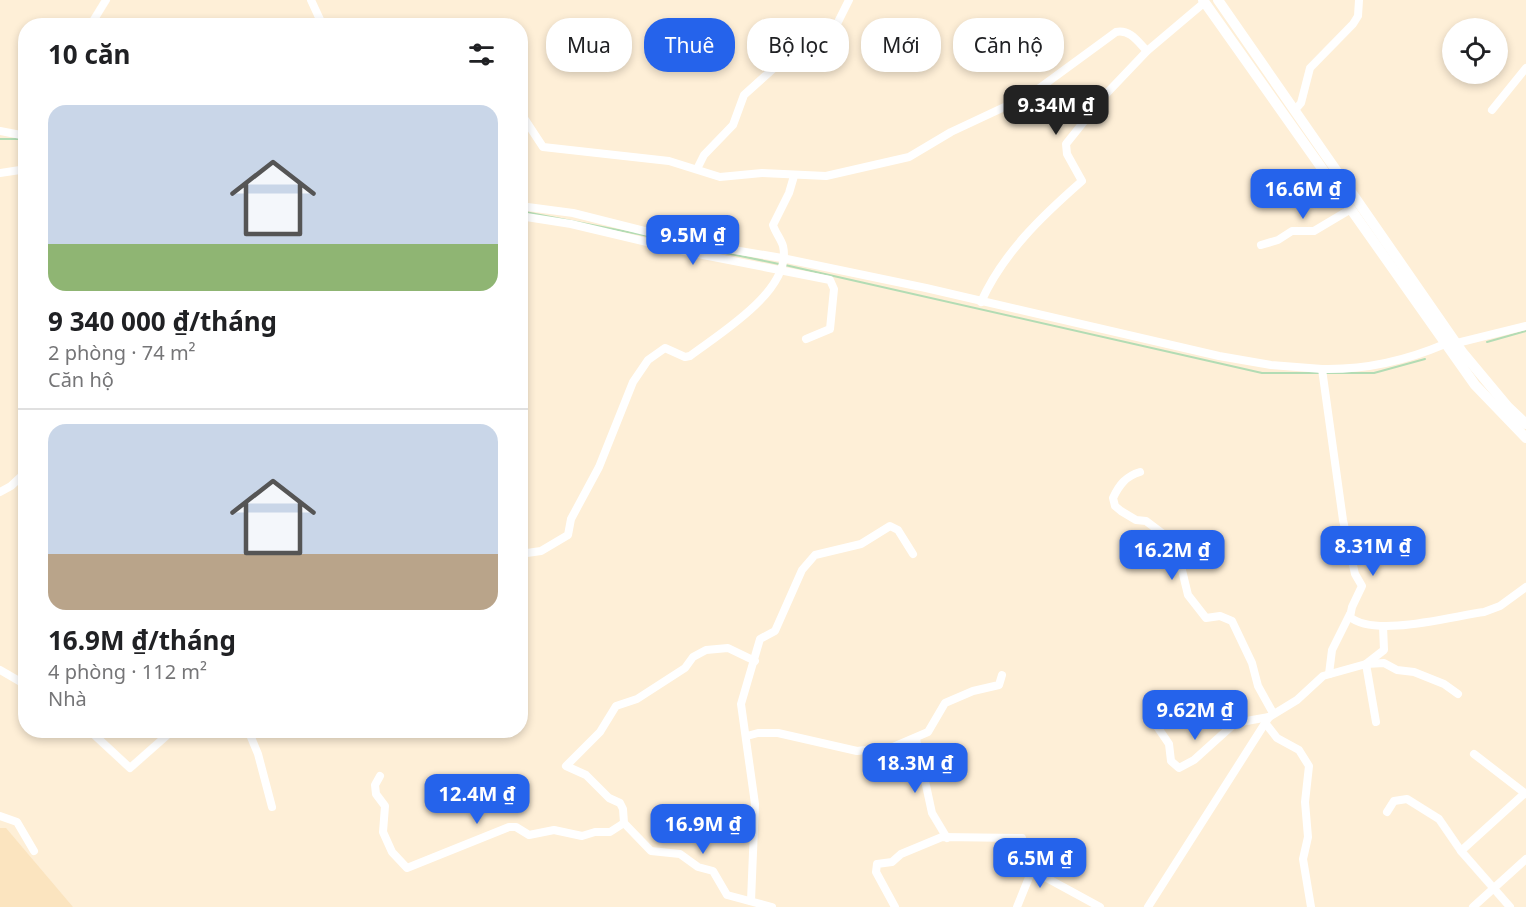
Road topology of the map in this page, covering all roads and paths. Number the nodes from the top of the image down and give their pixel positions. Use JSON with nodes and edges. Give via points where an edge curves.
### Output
{"nodes":[{"id":1,"x":106,"y":0,"type":"edge"},
{"id":2,"x":311,"y":0,"type":"edge"},
{"id":3,"x":849,"y":0,"type":"edge"},
{"id":4,"x":1218,"y":0,"type":"edge"},
{"id":5,"x":1359,"y":0,"type":"edge"},
{"id":6,"x":1204,"y":1,"type":"edge"},
{"id":7,"x":95,"y":18,"type":"edge"},
{"id":8,"x":319,"y":18,"type":"edge"},
{"id":9,"x":1147,"y":51,"type":"junction"},
{"id":10,"x":1526,"y":68,"type":"edge"},
{"id":11,"x":1274,"y":90,"type":"junction"},
{"id":12,"x":1295,"y":110,"type":"junction"},
{"id":13,"x":1492,"y":110,"type":"dead end"},
{"id":14,"x":528,"y":124,"type":"edge"},
{"id":15,"x":0,"y":131,"type":"edge"},
{"id":16,"x":18,"y":135,"type":"edge"},
{"id":17,"x":698,"y":169,"type":"junction"},
{"id":18,"x":18,"y":170,"type":"edge"},
{"id":19,"x":0,"y":173,"type":"edge"},
{"id":20,"x":794,"y":176,"type":"junction"},
{"id":21,"x":528,"y":207,"type":"edge"},
{"id":22,"x":1351,"y":209,"type":"junction"},
{"id":23,"x":528,"y":217,"type":"edge"},
{"id":24,"x":1261,"y":245,"type":"dead end"},
{"id":25,"x":781,"y":264,"type":"junction"},
{"id":26,"x":981,"y":302,"type":"junction"},
{"id":27,"x":1526,"y":326,"type":"edge"},
{"id":28,"x":806,"y":339,"type":"dead end"},
{"id":29,"x":1451,"y":344,"type":"junction"},
{"id":30,"x":1322,"y":370,"type":"junction"},
{"id":31,"x":1526,"y":424,"type":"edge"},
{"id":32,"x":1526,"y":438,"type":"edge"},
{"id":33,"x":1140,"y":472,"type":"dead end"},
{"id":34,"x":18,"y":479,"type":"edge"},
{"id":35,"x":0,"y":492,"type":"edge"},
{"id":36,"x":528,"y":553,"type":"edge"},
{"id":37,"x":913,"y":554,"type":"dead end"},
{"id":38,"x":1526,"y":587,"type":"edge"},
{"id":39,"x":1350,"y":614,"type":"junction"},
{"id":40,"x":1383,"y":626,"type":"junction"},
{"id":41,"x":755,"y":661,"type":"junction"},
{"id":42,"x":1366,"y":664,"type":"junction"},
{"id":43,"x":0,"y":670,"type":"edge"},
{"id":44,"x":1329,"y":674,"type":"junction"},
{"id":45,"x":1002,"y":675,"type":"dead end"},
{"id":46,"x":18,"y":680,"type":"edge"},
{"id":47,"x":1458,"y":694,"type":"dead end"},
{"id":48,"x":1150,"y":696,"type":"dead end"},
{"id":49,"x":1269,"y":718,"type":"junction"},
{"id":50,"x":1376,"y":722,"type":"dead end"},
{"id":51,"x":747,"y":736,"type":"junction"},
{"id":52,"x":97,"y":738,"type":"edge"},
{"id":53,"x":164,"y":738,"type":"edge"},
{"id":54,"x":251,"y":738,"type":"edge"},
{"id":55,"x":916,"y":739,"type":"junction"},
{"id":56,"x":1474,"y":754,"type":"dead end"},
{"id":57,"x":381,"y":776,"type":"dead end"},
{"id":58,"x":1526,"y":794,"type":"edge"},
{"id":59,"x":272,"y":807,"type":"dead end"},
{"id":60,"x":1387,"y":812,"type":"dead end"},
{"id":61,"x":0,"y":816,"type":"edge"},
{"id":62,"x":624,"y":823,"type":"junction"},
{"id":63,"x":947,"y":838,"type":"junction"},
{"id":64,"x":34,"y":851,"type":"dead end"},
{"id":65,"x":1461,"y":851,"type":"junction"},
{"id":66,"x":1526,"y":859,"type":"edge"},
{"id":67,"x":1032,"y":870,"type":"junction"},
{"id":68,"x":1493,"y":888,"type":"junction"},
{"id":69,"x":751,"y":901,"type":"junction"},
{"id":70,"x":772,"y":907,"type":"edge"},
{"id":71,"x":895,"y":907,"type":"edge"},
{"id":72,"x":1017,"y":907,"type":"edge"},
{"id":73,"x":1100,"y":907,"type":"edge"},
{"id":74,"x":1148,"y":907,"type":"edge"},
{"id":75,"x":1311,"y":907,"type":"edge"},
{"id":76,"x":1473,"y":907,"type":"edge"},
{"id":77,"x":1510,"y":907,"type":"edge"}],
"edges":[{"from":1,"to":7,"type":"street"},
{"from":2,"to":8,"type":"street"},
{"from":3,"to":17,"type":"street","via":[[828,42],[774,68],[744,95],[733,125],[704,155]]},
{"from":4,"to":11,"type":"street"},
{"from":5,"to":12,"type":"street","via":[[1353,24],[1306,73],[1301,103]]},
{"from":6,"to":9,"type":"street"},
{"from":6,"to":11,"type":"street"},
{"from":9,"to":20,"type":"street","via":[[1130,33],[1116,32],[1029,95],[909,157],[826,176]]},
{"from":9,"to":26,"type":"street","via":[[1066,144],[1066,154],[1082,181],[1017,244],[995,273]]},
{"from":10,"to":13,"type":"street"},
{"from":11,"to":12,"type":"street"},
{"from":11,"to":22,"type":"street"},
{"from":12,"to":29,"type":"street"},
{"from":14,"to":17,"type":"street","via":[[543,147],[624,154]]},
{"from":15,"to":16,"type":"street"},
{"from":17,"to":20,"type":"street","via":[[720,177],[762,173]]},
{"from":18,"to":19,"type":"street"},
{"from":20,"to":25,"type":"street","via":[[773,225],[782,245]]},
{"from":21,"to":25,"type":"street","via":[[573,213]]},
{"from":22,"to":24,"type":"street","via":[[1314,231],[1293,231]]},
{"from":22,"to":29,"type":"street"},
{"from":23,"to":25,"type":"street","via":[[693,254]]},
{"from":25,"to":26,"type":"street"},
{"from":25,"to":28,"type":"street","via":[[834,284],[830,329]]},
{"from":25,"to":36,"type":"street","via":[[774,284],[731,328],[690,356],[665,348],[648,360],[631,386],[599,467],[571,519],[568,535],[541,551]]},
{"from":26,"to":30,"type":"street","via":[[1219,356]]},
{"from":27,"to":29,"type":"street"},
{"from":29,"to":30,"type":"street","via":[[1384,365]]},
{"from":29,"to":31,"type":"street"},
{"from":29,"to":32,"type":"street","via":[[1475,385]]},
{"from":30,"to":39,"type":"street","via":[[1349,550],[1362,586]]},
{"from":33,"to":49,"type":"street","via":[[1122,483],[1113,498],[1115,506],[1136,520],[1146,521],[1183,549],[1181,566],[1188,595],[1206,618],[1220,616],[1232,621],[1252,663]]},
{"from":34,"to":35,"type":"street"},
{"from":37,"to":41,"type":"street","via":[[898,530],[890,526],[861,544],[815,555],[802,570],[775,631],[760,639]]},
{"from":38,"to":40,"type":"street","via":[[1493,610]]},
{"from":39,"to":40,"type":"street","via":[[1365,625]]},
{"from":39,"to":44,"type":"street","via":[[1332,650]]},
{"from":40,"to":42,"type":"street","via":[[1384,650]]},
{"from":41,"to":51,"type":"street","via":[[741,704]]},
{"from":41,"to":62,"type":"street","via":[[728,648],[697,654],[685,668],[637,699],[616,706],[600,732],[566,765],[586,775],[609,798],[620,803]]},
{"from":42,"to":44,"type":"street"},
{"from":42,"to":47,"type":"street","via":[[1384,663],[1414,672]]},
{"from":42,"to":50,"type":"street"},
{"from":43,"to":46,"type":"street"},
{"from":44,"to":49,"type":"street"},
{"from":45,"to":55,"type":"street","via":[[999,686],[973,691],[945,703],[932,728]]},
{"from":48,"to":49,"type":"street","via":[[1154,707],[1150,716],[1169,744],[1171,761],[1179,768],[1194,760],[1235,723]]},
{"from":49,"to":74,"type":"street"},
{"from":49,"to":75,"type":"street","via":[[1277,738],[1299,750],[1309,766],[1305,802],[1308,837],[1303,859]]},
{"from":51,"to":55,"type":"street","via":[[778,734],[857,751],[889,748]]},
{"from":51,"to":69,"type":"street","via":[[755,804]]},
{"from":52,"to":53,"type":"street","via":[[130,768]]},
{"from":54,"to":59,"type":"street"},
{"from":55,"to":63,"type":"street","via":[[932,813]]},
{"from":56,"to":58,"type":"street"},
{"from":57,"to":62,"type":"street","via":[[375,785],[385,806],[382,832],[392,852],[407,868],[509,827],[529,835],[554,830],[579,836],[610,832]]},
{"from":58,"to":65,"type":"street"},
{"from":60,"to":65,"type":"street","via":[[1394,801],[1407,799],[1439,819]]},
{"from":61,"to":64,"type":"street","via":[[17,822]]},
{"from":62,"to":69,"type":"street","via":[[651,851],[684,856],[698,867],[713,871],[724,893]]},
{"from":63,"to":67,"type":"street","via":[[1018,836]]},
{"from":63,"to":71,"type":"street","via":[[938,838],[892,862],[877,864],[876,872]]},
{"from":65,"to":68,"type":"street"},
{"from":66,"to":68,"type":"street"},
{"from":67,"to":72,"type":"street"},
{"from":67,"to":73,"type":"street"},
{"from":68,"to":76,"type":"street"},
{"from":68,"to":77,"type":"street"},
{"from":69,"to":70,"type":"street"}]}
